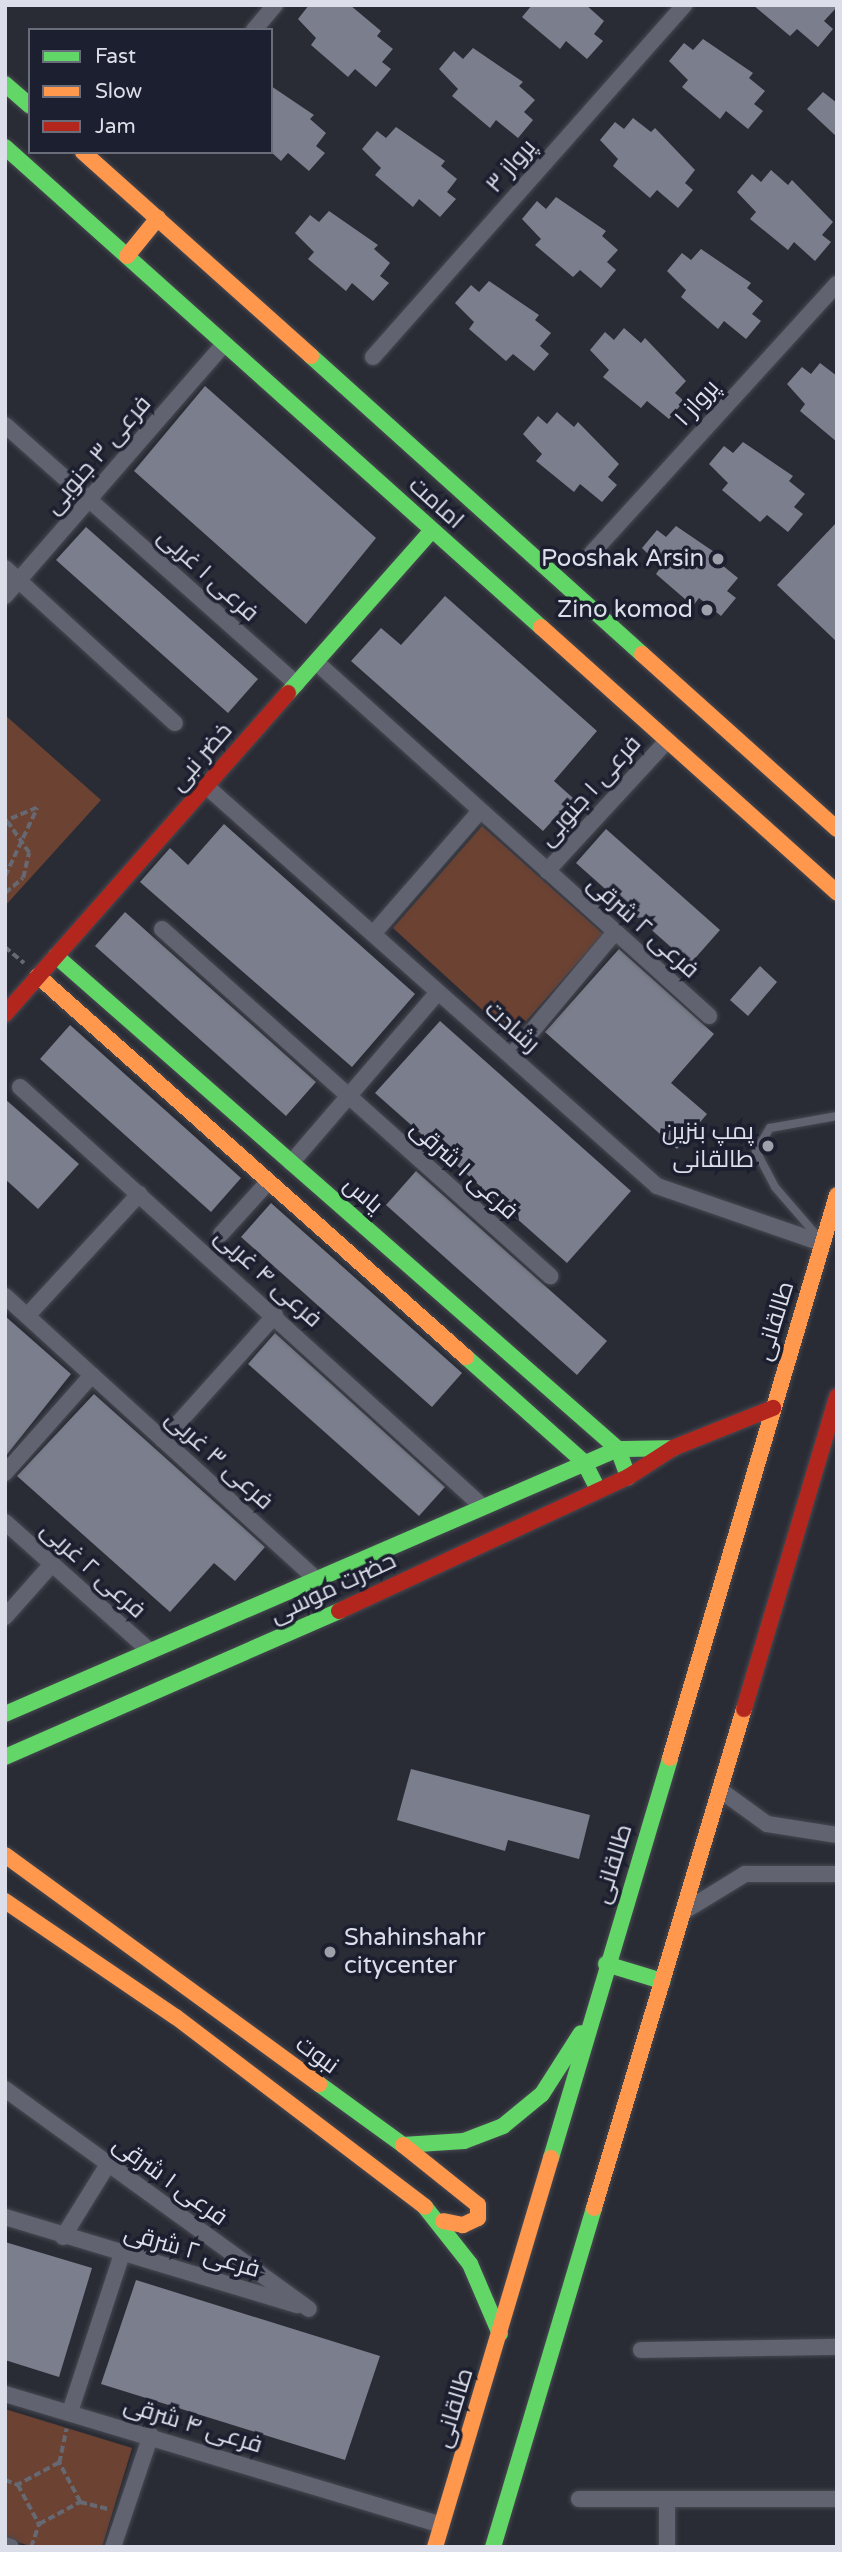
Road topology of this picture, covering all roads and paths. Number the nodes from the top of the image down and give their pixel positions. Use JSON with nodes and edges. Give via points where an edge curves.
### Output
{"nodes":[{"id":1,"x":275,"y":5,"type":"edge"},
{"id":2,"x":684,"y":5,"type":"edge"},
{"id":3,"x":256,"y":28,"type":"edge"},
{"id":4,"x":5,"y":84,"type":"edge"},
{"id":5,"x":28,"y":104,"type":"edge"},
{"id":6,"x":85,"y":154,"type":"edge"},
{"id":7,"x":8,"y":155,"type":"edge"},
{"id":8,"x":158,"y":218,"type":"junction"},
{"id":9,"x":127,"y":256,"type":"junction"},
{"id":10,"x":837,"y":284,"type":"edge"},
{"id":11,"x":224,"y":344,"type":"junction"},
{"id":12,"x":373,"y":357,"type":"dead end"},
{"id":13,"x":5,"y":425,"type":"edge"},
{"id":14,"x":89,"y":499,"type":"junction"},
{"id":15,"x":432,"y":530,"type":"junction"},
{"id":16,"x":592,"y":553,"type":"dead end"},
{"id":17,"x":5,"y":568,"type":"edge"},
{"id":18,"x":19,"y":580,"type":"junction"},
{"id":19,"x":5,"y":596,"type":"edge"},
{"id":20,"x":316,"y":662,"type":"junction"},
{"id":21,"x":296,"y":684,"type":"junction"},
{"id":22,"x":176,"y":723,"type":"dead end"},
{"id":23,"x":667,"y":740,"type":"junction"},
{"id":24,"x":206,"y":786,"type":"junction"},
{"id":25,"x":480,"y":811,"type":"junction"},
{"id":26,"x":6,"y":821,"type":"edge"},
{"id":27,"x":837,"y":829,"type":"edge"},
{"id":28,"x":25,"y":840,"type":"junction"},
{"id":29,"x":547,"y":871,"type":"junction"},
{"id":30,"x":5,"y":876,"type":"edge"},
{"id":31,"x":5,"y":893,"type":"edge"},
{"id":32,"x":837,"y":893,"type":"edge"},
{"id":33,"x":162,"y":929,"type":"dead end"},
{"id":34,"x":615,"y":932,"type":"junction"},
{"id":35,"x":373,"y":934,"type":"junction"},
{"id":36,"x":56,"y":956,"type":"junction"},
{"id":37,"x":38,"y":976,"type":"junction"},
{"id":38,"x":438,"y":992,"type":"junction"},
{"id":39,"x":5,"y":1014,"type":"edge"},
{"id":40,"x":709,"y":1016,"type":"dead end"},
{"id":41,"x":511,"y":1056,"type":"junction"},
{"id":42,"x":20,"y":1087,"type":"dead end"},
{"id":43,"x":347,"y":1097,"type":"junction"},
{"id":44,"x":837,"y":1116,"type":"edge"},
{"id":45,"x":291,"y":1163,"type":"junction"},
{"id":46,"x":268,"y":1182,"type":"junction"},
{"id":47,"x":139,"y":1194,"type":"junction"},
{"id":48,"x":837,"y":1195,"type":"edge"},
{"id":49,"x":220,"y":1234,"type":"dead end"},
{"id":50,"x":822,"y":1242,"type":"junction"},
{"id":51,"x":550,"y":1276,"type":"dead end"},
{"id":52,"x":5,"y":1296,"type":"edge"},
{"id":53,"x":275,"y":1315,"type":"junction"},
{"id":54,"x":27,"y":1316,"type":"junction"},
{"id":55,"x":92,"y":1375,"type":"junction"},
{"id":56,"x":837,"y":1397,"type":"edge"},
{"id":57,"x":773,"y":1408,"type":"junction"},
{"id":58,"x":163,"y":1440,"type":"junction"},
{"id":59,"x":673,"y":1448,"type":"junction"},
{"id":60,"x":618,"y":1449,"type":"junction"},
{"id":61,"x":584,"y":1462,"type":"junction"},
{"id":62,"x":5,"y":1473,"type":"edge"},
{"id":63,"x":628,"y":1477,"type":"junction"},
{"id":64,"x":598,"y":1490,"type":"junction"},
{"id":65,"x":482,"y":1506,"type":"junction"},
{"id":66,"x":5,"y":1522,"type":"edge"},
{"id":67,"x":52,"y":1564,"type":"junction"},
{"id":68,"x":316,"y":1579,"type":"junction"},
{"id":69,"x":5,"y":1617,"type":"edge"},
{"id":70,"x":150,"y":1651,"type":"junction"},
{"id":71,"x":5,"y":1714,"type":"edge"},
{"id":72,"x":5,"y":1757,"type":"edge"},
{"id":73,"x":720,"y":1790,"type":"junction"},
{"id":74,"x":837,"y":1835,"type":"edge"},
{"id":75,"x":5,"y":1855,"type":"edge"},
{"id":76,"x":837,"y":1874,"type":"edge"},
{"id":77,"x":5,"y":1900,"type":"edge"},
{"id":78,"x":683,"y":1912,"type":"junction"},
{"id":79,"x":606,"y":1964,"type":"junction"},
{"id":80,"x":662,"y":1981,"type":"junction"},
{"id":81,"x":591,"y":2015,"type":"junction"},
{"id":82,"x":5,"y":2089,"type":"edge"},
{"id":83,"x":403,"y":2145,"type":"junction"},
{"id":84,"x":108,"y":2164,"type":"junction"},
{"id":85,"x":5,"y":2217,"type":"edge"},
{"id":86,"x":443,"y":2221,"type":"junction"},
{"id":87,"x":63,"y":2237,"type":"junction"},
{"id":88,"x":122,"y":2254,"type":"junction"},
{"id":89,"x":309,"y":2309,"type":"joint"},
{"id":90,"x":500,"y":2334,"type":"junction"},
{"id":91,"x":837,"y":2347,"type":"edge"},
{"id":92,"x":641,"y":2350,"type":"dead end"},
{"id":93,"x":5,"y":2394,"type":"edge"},
{"id":94,"x":70,"y":2412,"type":"junction"},
{"id":95,"x":151,"y":2435,"type":"junction"},
{"id":96,"x":59,"y":2463,"type":"junction"},
{"id":97,"x":5,"y":2480,"type":"edge"},
{"id":98,"x":18,"y":2485,"type":"junction"},
{"id":99,"x":579,"y":2499,"type":"dead end"},
{"id":100,"x":667,"y":2499,"type":"junction"},
{"id":101,"x":837,"y":2499,"type":"edge"},
{"id":102,"x":80,"y":2502,"type":"junction"},
{"id":103,"x":124,"y":2514,"type":"junction"},
{"id":104,"x":39,"y":2524,"type":"junction"},
{"id":105,"x":442,"y":2525,"type":"junction"},
{"id":106,"x":5,"y":2545,"type":"edge"},
{"id":107,"x":11,"y":2547,"type":"edge"},
{"id":108,"x":31,"y":2547,"type":"edge"},
{"id":109,"x":113,"y":2547,"type":"edge"},
{"id":110,"x":435,"y":2547,"type":"edge"},
{"id":111,"x":493,"y":2547,"type":"edge"},
{"id":112,"x":667,"y":2547,"type":"edge"}],
"edges":[{"from":1,"to":3,"type":"street"},
{"from":2,"to":12,"type":"street","name":"پرواز ۳"},
{"from":4,"to":5,"type":"main road"},
{"from":6,"to":8,"type":"main road","name":"امامت"},
{"from":7,"to":9,"type":"main road","name":"امامت"},
{"from":8,"to":9,"type":"main road"},
{"from":8,"to":27,"type":"main road","name":"امامت"},
{"from":9,"to":11,"type":"main road","name":"امامت"},
{"from":10,"to":16,"type":"street","name":"پرواز ۱"},
{"from":11,"to":14,"type":"street","name":"فرعی ۳ جنوبی"},
{"from":11,"to":15,"type":"main road","name":"امامت"},
{"from":13,"to":14,"type":"street"},
{"from":14,"to":18,"type":"street","name":"فرعی ۳ جنوبی"},
{"from":14,"to":21,"type":"street","name":"فرعی ۱ غربی"},
{"from":15,"to":20,"type":"main road","name":"خضر نبی"},
{"from":15,"to":23,"type":"main road","name":"امامت"},
{"from":17,"to":18,"type":"street"},
{"from":18,"to":19,"type":"street","name":"فرعی ۳ جنوبی"},
{"from":18,"to":22,"type":"street"},
{"from":20,"to":21,"type":"main road","name":"خضر نبی"},
{"from":20,"to":25,"type":"street","name":"فرعی ۲ شرقی"},
{"from":21,"to":24,"type":"main road","name":"خضر نبی"},
{"from":23,"to":29,"type":"street","name":"فرعی ۱ جنوبی"},
{"from":23,"to":32,"type":"main road","name":"امامت"},
{"from":24,"to":35,"type":"street","name":"رشادت"},
{"from":24,"to":36,"type":"main road","name":"خضر نبی"},
{"from":25,"to":29,"type":"street","name":"فرعی ۲ شرقی"},
{"from":25,"to":35,"type":"street"},
{"from":26,"to":28,"type":"path"},
{"from":26,"to":28,"type":"path","via":[[37,808]]},
{"from":28,"to":30,"type":"path"},
{"from":28,"to":31,"type":"path","via":[[28,866]]},
{"from":29,"to":34,"type":"street","name":"فرعی ۲ شرقی"},
{"from":33,"to":43,"type":"street"},
{"from":34,"to":40,"type":"street","name":"فرعی ۲ شرقی"},
{"from":34,"to":41,"type":"street"},
{"from":35,"to":38,"type":"street","name":"رشادت"},
{"from":36,"to":37,"type":"main road","name":"خضر نبی"},
{"from":36,"to":45,"type":"main road","name":"یاس"},
{"from":37,"to":39,"type":"main road","name":"خضر نبی"},
{"from":37,"to":46,"type":"main road"},
{"from":38,"to":41,"type":"street","name":"رشادت"},
{"from":38,"to":43,"type":"street"},
{"from":41,"to":50,"type":"street","name":"رشادت","via":[[657,1186]]},
{"from":42,"to":47,"type":"street","name":"فرعی ۴ غربی"},
{"from":43,"to":45,"type":"street"},
{"from":43,"to":51,"type":"street","name":"فرعی ۱ شرقی"},
{"from":44,"to":50,"type":"lane","via":[[770,1128],[756,1151],[775,1187]]},
{"from":45,"to":60,"type":"main road","name":"یاس"},
{"from":46,"to":49,"type":"street"},
{"from":46,"to":61,"type":"main road"},
{"from":47,"to":53,"type":"street","name":"فرعی ۴ غربی"},
{"from":47,"to":54,"type":"street"},
{"from":48,"to":50,"type":"main road","name":"طالقانی"},
{"from":50,"to":57,"type":"main road","name":"طالقانی"},
{"from":52,"to":54,"type":"street"},
{"from":53,"to":58,"type":"street"},
{"from":53,"to":65,"type":"street","name":"فرعی ۴ غربی"},
{"from":54,"to":55,"type":"street"},
{"from":55,"to":58,"type":"street","name":"فرعی ۳ غربی"},
{"from":55,"to":62,"type":"street"},
{"from":56,"to":73,"type":"main road"},
{"from":57,"to":59,"type":"main road","name":"حضرت موسی"},
{"from":57,"to":79,"type":"main road","name":"طالقانی"},
{"from":58,"to":68,"type":"street","name":"فرعی ۳ غربی"},
{"from":59,"to":60,"type":"main road","name":"حضرت موسی"},
{"from":59,"to":63,"type":"main road","name":"حضرت موسی"},
{"from":60,"to":61,"type":"main road","name":"حضرت موسی"},
{"from":60,"to":63,"type":"main road","name":"یاس"},
{"from":61,"to":64,"type":"main road"},
{"from":61,"to":65,"type":"main road","name":"حضرت موسی"},
{"from":63,"to":64,"type":"main road","name":"حضرت موسی"},
{"from":64,"to":72,"type":"main road","name":"حضرت موسی","via":[[167,1690]]},
{"from":65,"to":68,"type":"main road","name":"حضرت موسی"},
{"from":66,"to":67,"type":"street","name":"فرعی ۲ غربی"},
{"from":67,"to":69,"type":"street"},
{"from":67,"to":70,"type":"street","name":"فرعی ۲ غربی"},
{"from":68,"to":70,"type":"main road","name":"حضرت موسی"},
{"from":70,"to":71,"type":"main road","name":"حضرت موسی"},
{"from":73,"to":74,"type":"street","via":[[767,1824]]},
{"from":73,"to":78,"type":"main road"},
{"from":75,"to":83,"type":"main road","name":"نبوت"},
{"from":76,"to":78,"type":"street","via":[[745,1874]]},
{"from":77,"to":86,"type":"main road","via":[[187,2025]]},
{"from":78,"to":80,"type":"main road"},
{"from":79,"to":80,"type":"main road"},
{"from":79,"to":81,"type":"main road","name":"طالقانی"},
{"from":80,"to":111,"type":"main road"},
{"from":81,"to":83,"type":"main road","via":[[542,2094],[503,2126],[464,2141]]},
{"from":81,"to":90,"type":"main road","name":"طالقانی"},
{"from":82,"to":84,"type":"street","name":"فرعی ۱ شرقی"},
{"from":83,"to":86,"type":"main road","name":"نبوت","via":[[478,2205],[478,2218],[463,2225]]},
{"from":84,"to":87,"type":"street"},
{"from":84,"to":89,"type":"street","name":"فرعی ۱ شرقی"},
{"from":85,"to":87,"type":"street"},
{"from":86,"to":90,"type":"main road","via":[[470,2264]]},
{"from":87,"to":88,"type":"street","name":"فرعی ۲ شرقی"},
{"from":88,"to":89,"type":"street","name":"فرعی ۲ شرقی"},
{"from":88,"to":94,"type":"street"},
{"from":90,"to":105,"type":"main road","name":"طالقانی"},
{"from":91,"to":92,"type":"street"},
{"from":93,"to":94,"type":"street"},
{"from":94,"to":95,"type":"street","name":"فرعی ۴ شرقی"},
{"from":94,"to":96,"type":"path"},
{"from":95,"to":103,"type":"street"},
{"from":95,"to":105,"type":"street","name":"فرعی ۴ شرقی"},
{"from":96,"to":98,"type":"path"},
{"from":96,"to":102,"type":"path"},
{"from":97,"to":98,"type":"path"},
{"from":98,"to":104,"type":"path"},
{"from":99,"to":100,"type":"street"},
{"from":100,"to":101,"type":"street"},
{"from":100,"to":112,"type":"street"},
{"from":102,"to":103,"type":"path"},
{"from":102,"to":104,"type":"path"},
{"from":103,"to":109,"type":"street"},
{"from":104,"to":108,"type":"path"},
{"from":105,"to":110,"type":"main road","name":"طالقانی"},
{"from":106,"to":107,"type":"street"}]}
